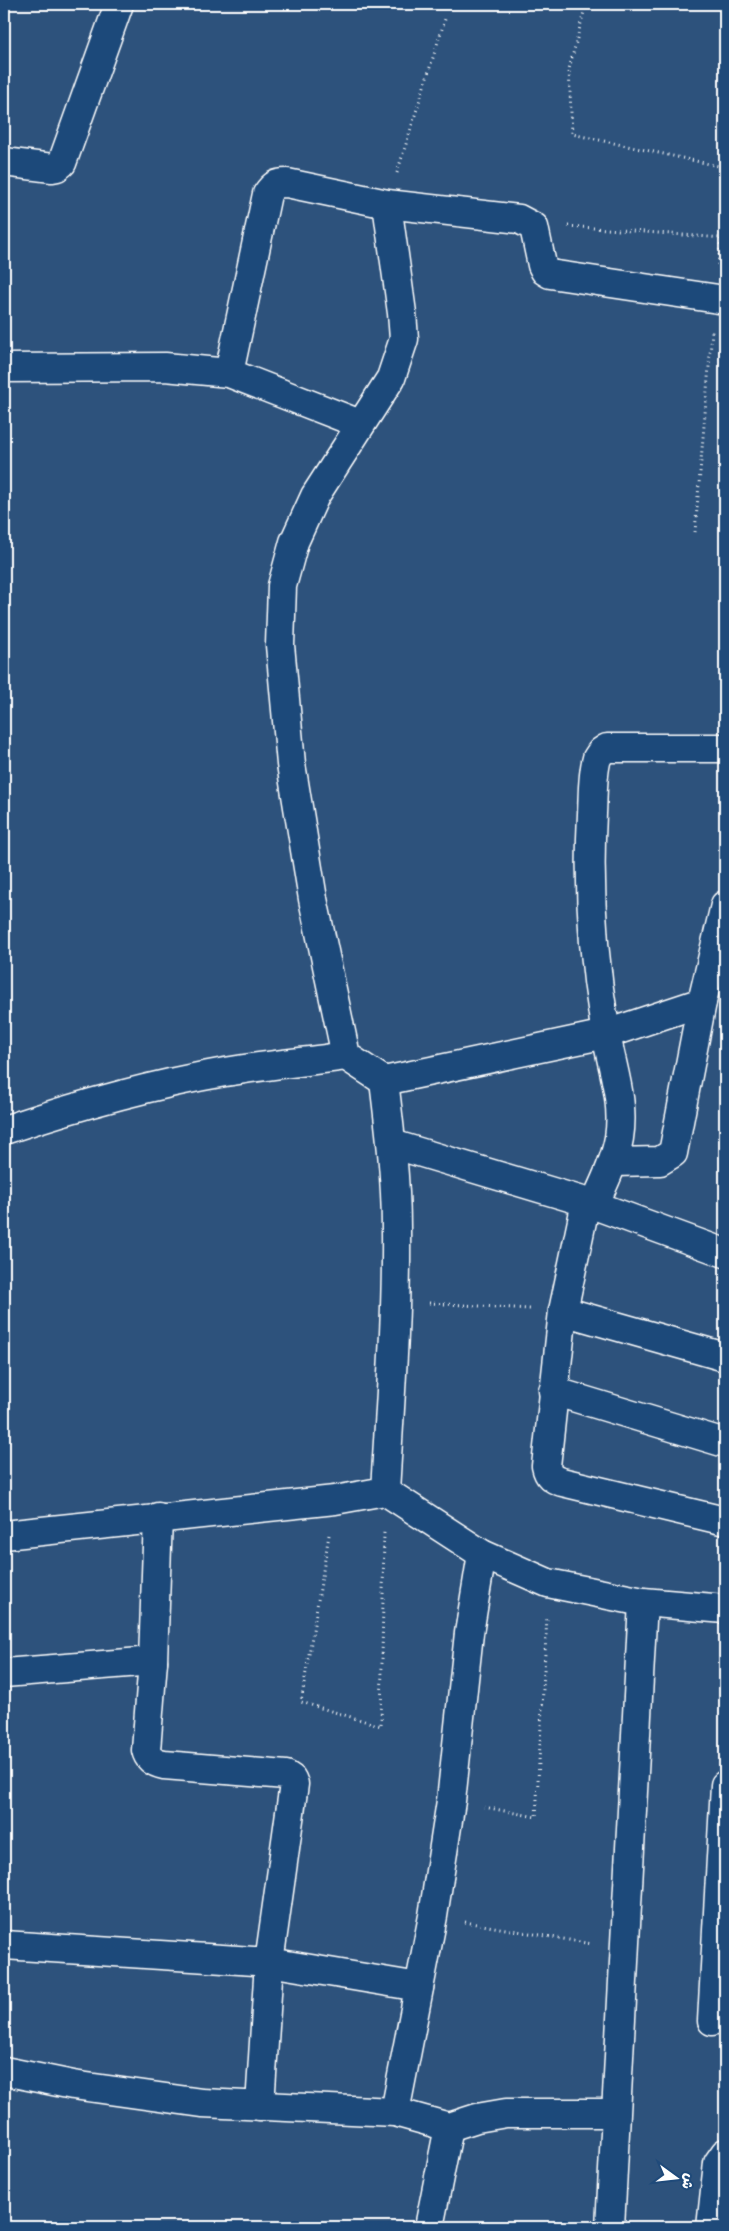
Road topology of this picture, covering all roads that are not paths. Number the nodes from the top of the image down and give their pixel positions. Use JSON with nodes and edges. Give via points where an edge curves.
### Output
{"nodes":[{"id":1,"x":119,"y":4,"type":"edge"},
{"id":2,"x":4,"y":162,"type":"edge"},
{"id":3,"x":387,"y":204,"type":"junction"},
{"id":4,"x":720,"y":300,"type":"edge"},
{"id":5,"x":4,"y":368,"type":"edge"},
{"id":6,"x":229,"y":372,"type":"junction"},
{"id":7,"x":360,"y":424,"type":"junction"},
{"id":8,"x":725,"y":748,"type":"edge"},
{"id":9,"x":725,"y":905,"type":"edge"},
{"id":10,"x":702,"y":1002,"type":"junction"},
{"id":11,"x":606,"y":1034,"type":"junction"},
{"id":12,"x":346,"y":1056,"type":"junction"},
{"id":13,"x":384,"y":1081,"type":"junction"},
{"id":14,"x":4,"y":1130,"type":"edge"},
{"id":15,"x":392,"y":1144,"type":"junction"},
{"id":16,"x":613,"y":1162,"type":"junction"},
{"id":17,"x":590,"y":1204,"type":"junction"},
{"id":18,"x":725,"y":1253,"type":"edge"},
{"id":19,"x":563,"y":1311,"type":"junction"},
{"id":20,"x":725,"y":1357,"type":"edge"},
{"id":21,"x":554,"y":1391,"type":"junction"},
{"id":22,"x":725,"y":1443,"type":"edge"},
{"id":23,"x":385,"y":1491,"type":"junction"},
{"id":24,"x":158,"y":1517,"type":"junction"},
{"id":25,"x":725,"y":1521,"type":"edge"},
{"id":26,"x":4,"y":1535,"type":"edge"},
{"id":27,"x":482,"y":1554,"type":"junction"},
{"id":28,"x":643,"y":1602,"type":"junction"},
{"id":29,"x":725,"y":1609,"type":"edge"},
{"id":30,"x":153,"y":1661,"type":"junction"},
{"id":31,"x":4,"y":1673,"type":"edge"},
{"id":32,"x":725,"y":1785,"type":"edge"},
{"id":33,"x":4,"y":1945,"type":"edge"},
{"id":34,"x":269,"y":1962,"type":"junction"},
{"id":35,"x":419,"y":1987,"type":"junction"},
{"id":36,"x":712,"y":2021,"type":"dead end"},
{"id":37,"x":4,"y":2071,"type":"edge"},
{"id":38,"x":260,"y":2106,"type":"junction"},
{"id":39,"x":395,"y":2112,"type":"junction"},
{"id":40,"x":614,"y":2113,"type":"junction"},
{"id":41,"x":449,"y":2127,"type":"junction"},
{"id":42,"x":725,"y":2153,"type":"edge"},
{"id":43,"x":429,"y":2227,"type":"edge"},
{"id":44,"x":610,"y":2227,"type":"edge"},
{"id":45,"x":711,"y":2227,"type":"edge"}],
"edges":[{"from":1,"to":2,"type":"street","via":[[62,163],[52,168]]},
{"from":3,"to":4,"type":"street","via":[[519,219],[529,223],[536,232],[542,266],[550,274]]},
{"from":3,"to":6,"type":"street","via":[[287,183],[272,186],[267,194]]},
{"from":3,"to":7,"type":"street","via":[[404,339],[391,378]]},
{"from":5,"to":6,"type":"street","via":[[165,367]]},
{"from":6,"to":7,"type":"street"},
{"from":7,"to":12,"type":"street","via":[[315,496],[294,542],[282,586],[280,645],[291,764],[311,889]]},
{"from":8,"to":11,"type":"street","via":[[607,748],[597,758],[590,852],[594,949]]},
{"from":9,"to":10,"type":"street"},
{"from":10,"to":11,"type":"street"},
{"from":10,"to":16,"type":"street","via":[[673,1153],[660,1161]]},
{"from":11,"to":13,"type":"street"},
{"from":11,"to":16,"type":"street","via":[[620,1092],[619,1138]]},
{"from":12,"to":13,"type":"street"},
{"from":12,"to":14,"type":"street","via":[[225,1072],[152,1087]]},
{"from":13,"to":15,"type":"street"},
{"from":15,"to":17,"type":"street"},
{"from":15,"to":23,"type":"street","via":[[395,1301]]},
{"from":16,"to":17,"type":"street"},
{"from":17,"to":18,"type":"street"},
{"from":17,"to":19,"type":"street"},
{"from":19,"to":20,"type":"street"},
{"from":19,"to":21,"type":"street"},
{"from":21,"to":22,"type":"street"},
{"from":21,"to":25,"type":"street","via":[[546,1466],[551,1478]]},
{"from":23,"to":24,"type":"street","via":[[335,1500]]},
{"from":23,"to":27,"type":"street"},
{"from":24,"to":26,"type":"street"},
{"from":24,"to":30,"type":"street"},
{"from":27,"to":28,"type":"street","via":[[548,1584]]},
{"from":27,"to":35,"type":"street","via":[[469,1633],[450,1801]]},
{"from":28,"to":29,"type":"street"},
{"from":28,"to":40,"type":"street"},
{"from":30,"to":31,"type":"street"},
{"from":30,"to":34,"type":"street","via":[[146,1750],[151,1760],[164,1765],[286,1775],[294,1784]]},
{"from":32,"to":36,"type":"street"},
{"from":33,"to":34,"type":"street"},
{"from":34,"to":35,"type":"street"},
{"from":34,"to":38,"type":"street"},
{"from":35,"to":39,"type":"street"},
{"from":37,"to":38,"type":"street","via":[[139,2096]]},
{"from":38,"to":39,"type":"street"},
{"from":39,"to":41,"type":"street"},
{"from":40,"to":41,"type":"street","via":[[506,2113]]},
{"from":40,"to":44,"type":"street"},
{"from":41,"to":43,"type":"street"},
{"from":42,"to":45,"type":"street","via":[[718,2163]]}]}
